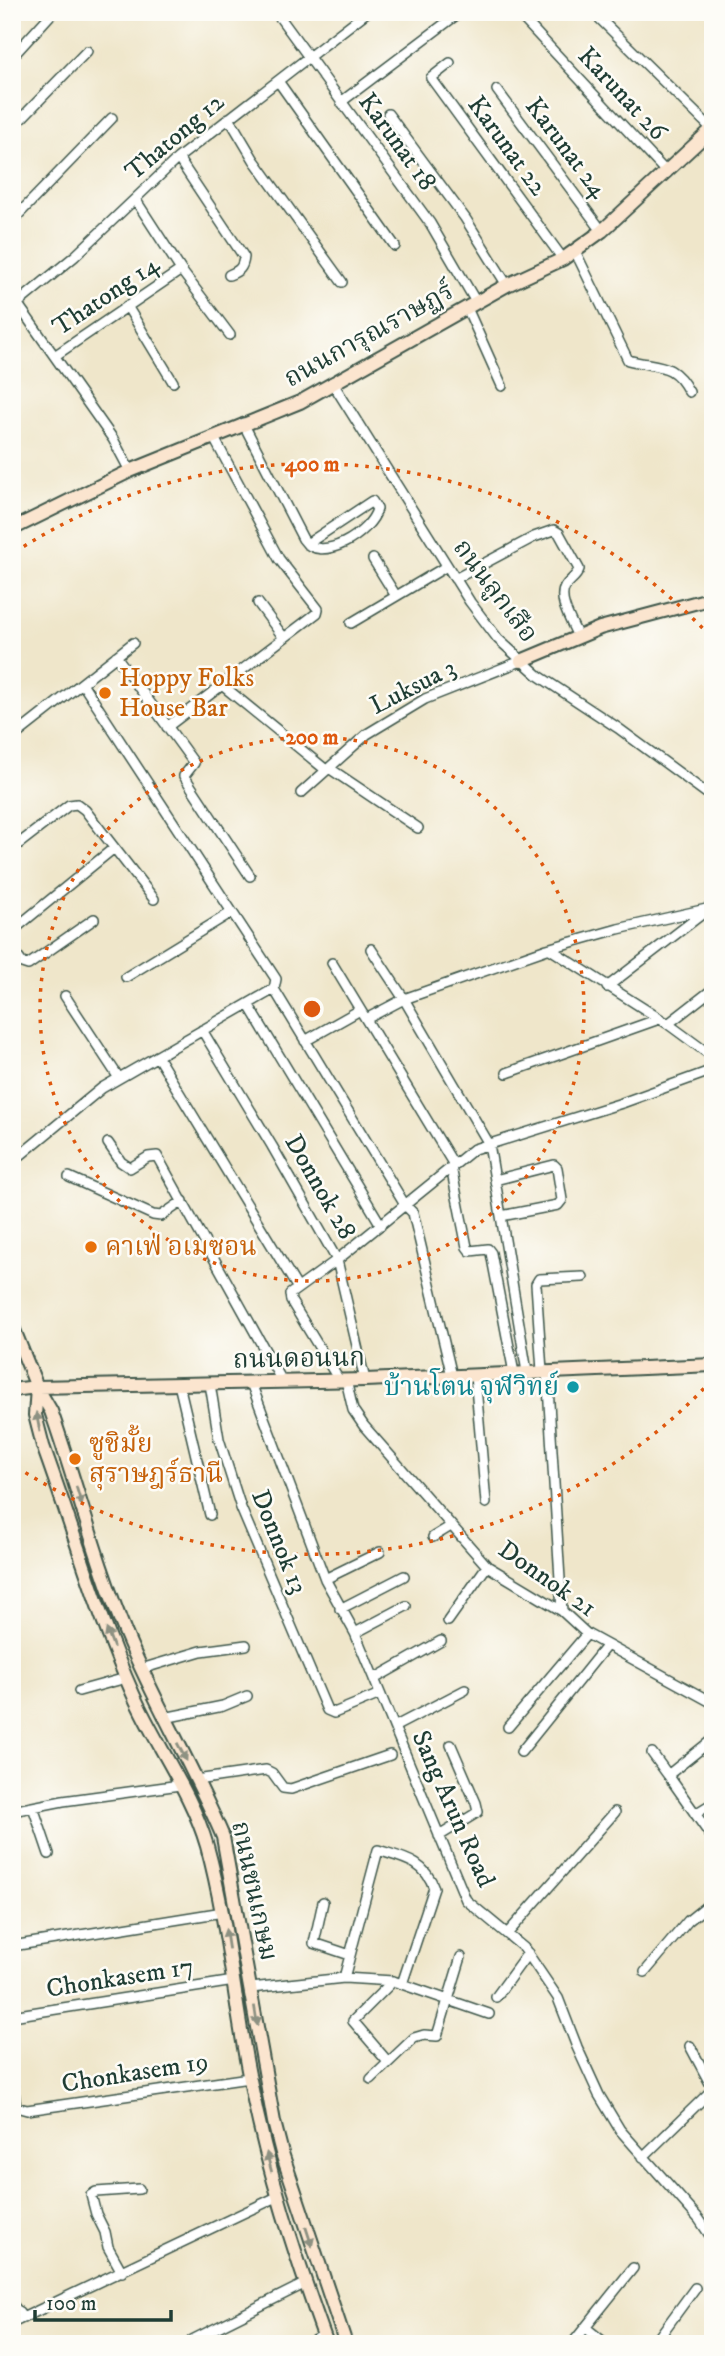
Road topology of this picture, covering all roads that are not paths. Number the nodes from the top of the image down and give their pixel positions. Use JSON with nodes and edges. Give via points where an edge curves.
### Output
{"nodes":[{"id":1,"x":53,"y":12,"type":"edge"},
{"id":2,"x":276,"y":12,"type":"edge"},
{"id":3,"x":367,"y":12,"type":"edge"},
{"id":4,"x":517,"y":12,"type":"edge"},
{"id":5,"x":593,"y":12,"type":"edge"},
{"id":6,"x":460,"y":13,"type":"edge"},
{"id":7,"x":353,"y":16,"type":"edge"},
{"id":8,"x":87,"y":51,"type":"dead end"},
{"id":9,"x":12,"y":57,"type":"edge"},
{"id":10,"x":309,"y":57,"type":"junction"},
{"id":11,"x":450,"y":63,"type":"dead end"},
{"id":12,"x":278,"y":81,"type":"junction"},
{"id":13,"x":497,"y":90,"type":"dead end"},
{"id":14,"x":341,"y":102,"type":"junction"},
{"id":15,"x":388,"y":114,"type":"dead end"},
{"id":16,"x":112,"y":118,"type":"dead end"},
{"id":17,"x":229,"y":118,"type":"junction"},
{"id":18,"x":12,"y":128,"type":"edge"},
{"id":19,"x":710,"y":131,"type":"edge"},
{"id":20,"x":713,"y":152,"type":"edge"},
{"id":21,"x":178,"y":158,"type":"junction"},
{"id":22,"x":667,"y":173,"type":"junction"},
{"id":23,"x":135,"y":199,"type":"junction"},
{"id":24,"x":12,"y":221,"type":"edge"},
{"id":25,"x":602,"y":231,"type":"junction"},
{"id":26,"x":395,"y":246,"type":"dead end"},
{"id":27,"x":575,"y":251,"type":"junction"},
{"id":28,"x":564,"y":259,"type":"junction"},
{"id":29,"x":181,"y":270,"type":"junction"},
{"id":30,"x":229,"y":275,"type":"dead end"},
{"id":31,"x":342,"y":282,"type":"dead end"},
{"id":32,"x":507,"y":285,"type":"junction"},
{"id":33,"x":15,"y":300,"type":"edge"},
{"id":34,"x":471,"y":305,"type":"junction"},
{"id":35,"x":127,"y":306,"type":"junction"},
{"id":36,"x":230,"y":335,"type":"dead end"},
{"id":37,"x":56,"y":355,"type":"junction"},
{"id":38,"x":173,"y":382,"type":"dead end"},
{"id":39,"x":332,"y":382,"type":"junction"},
{"id":40,"x":502,"y":386,"type":"dead end"},
{"id":41,"x":690,"y":393,"type":"dead end"},
{"id":42,"x":243,"y":423,"type":"junction"},
{"id":43,"x":213,"y":436,"type":"junction"},
{"id":44,"x":130,"y":471,"type":"junction"},
{"id":45,"x":12,"y":529,"type":"edge"},
{"id":46,"x":307,"y":544,"type":"junction"},
{"id":47,"x":373,"y":559,"type":"dead end"},
{"id":48,"x":447,"y":566,"type":"junction"},
{"id":49,"x":455,"y":579,"type":"junction"},
{"id":50,"x":396,"y":596,"type":"junction"},
{"id":51,"x":713,"y":598,"type":"edge"},
{"id":52,"x":258,"y":603,"type":"dead end"},
{"id":53,"x":351,"y":623,"type":"dead end"},
{"id":54,"x":578,"y":637,"type":"junction"},
{"id":55,"x":284,"y":638,"type":"junction"},
{"id":56,"x":133,"y":643,"type":"dead end"},
{"id":57,"x":116,"y":656,"type":"junction"},
{"id":58,"x":521,"y":662,"type":"junction"},
{"id":59,"x":82,"y":683,"type":"junction"},
{"id":60,"x":222,"y":685,"type":"junction"},
{"id":61,"x":167,"y":727,"type":"junction"},
{"id":62,"x":12,"y":738,"type":"edge"},
{"id":63,"x":328,"y":769,"type":"junction"},
{"id":64,"x":301,"y":793,"type":"dead end"},
{"id":65,"x":713,"y":798,"type":"edge"},
{"id":66,"x":418,"y":828,"type":"dead end"},
{"id":67,"x":114,"y":848,"type":"junction"},
{"id":68,"x":12,"y":849,"type":"edge"},
{"id":69,"x":250,"y":876,"type":"dead end"},
{"id":70,"x":154,"y":899,"type":"dead end"},
{"id":71,"x":712,"y":907,"type":"edge"},
{"id":72,"x":232,"y":912,"type":"junction"},
{"id":73,"x":94,"y":919,"type":"dead end"},
{"id":74,"x":12,"y":931,"type":"edge"},
{"id":75,"x":550,"y":948,"type":"junction"},
{"id":76,"x":12,"y":949,"type":"edge"},
{"id":77,"x":371,"y":949,"type":"dead end"},
{"id":78,"x":332,"y":963,"type":"dead end"},
{"id":79,"x":126,"y":977,"type":"dead end"},
{"id":80,"x":607,"y":987,"type":"junction"},
{"id":81,"x":274,"y":989,"type":"junction"},
{"id":82,"x":713,"y":989,"type":"edge"},
{"id":83,"x":65,"y":996,"type":"dead end"},
{"id":84,"x":404,"y":999,"type":"junction"},
{"id":85,"x":248,"y":1003,"type":"junction"},
{"id":86,"x":360,"y":1010,"type":"junction"},
{"id":87,"x":366,"y":1019,"type":"junction"},
{"id":88,"x":659,"y":1019,"type":"junction"},
{"id":89,"x":668,"y":1024,"type":"junction"},
{"id":90,"x":202,"y":1030,"type":"junction"},
{"id":91,"x":305,"y":1041,"type":"junction"},
{"id":92,"x":157,"y":1056,"type":"junction"},
{"id":93,"x":713,"y":1057,"type":"edge"},
{"id":94,"x":713,"y":1070,"type":"edge"},
{"id":95,"x":507,"y":1073,"type":"dead end"},
{"id":96,"x":119,"y":1078,"type":"junction"},
{"id":97,"x":108,"y":1143,"type":"dead end"},
{"id":98,"x":489,"y":1144,"type":"junction"},
{"id":99,"x":12,"y":1162,"type":"edge"},
{"id":100,"x":453,"y":1166,"type":"junction"},
{"id":101,"x":69,"y":1177,"type":"dead end"},
{"id":102,"x":495,"y":1180,"type":"junction"},
{"id":103,"x":183,"y":1201,"type":"junction"},
{"id":104,"x":405,"y":1205,"type":"junction"},
{"id":105,"x":501,"y":1216,"type":"junction"},
{"id":106,"x":381,"y":1225,"type":"junction"},
{"id":107,"x":337,"y":1260,"type":"junction"},
{"id":108,"x":583,"y":1277,"type":"dead end"},
{"id":109,"x":297,"y":1287,"type":"junction"},
{"id":110,"x":12,"y":1325,"type":"edge"},
{"id":111,"x":713,"y":1365,"type":"edge"},
{"id":112,"x":545,"y":1371,"type":"junction"},
{"id":113,"x":521,"y":1372,"type":"junction"},
{"id":114,"x":475,"y":1375,"type":"junction"},
{"id":115,"x":452,"y":1376,"type":"junction"},
{"id":116,"x":343,"y":1380,"type":"junction"},
{"id":117,"x":365,"y":1380,"type":"junction"},
{"id":118,"x":282,"y":1381,"type":"junction"},
{"id":119,"x":251,"y":1383,"type":"junction"},
{"id":120,"x":179,"y":1384,"type":"junction"},
{"id":121,"x":209,"y":1384,"type":"junction"},
{"id":122,"x":37,"y":1387,"type":"junction"},
{"id":123,"x":12,"y":1390,"type":"edge"},
{"id":124,"x":486,"y":1503,"type":"dead end"},
{"id":125,"x":210,"y":1515,"type":"dead end"},
{"id":126,"x":451,"y":1527,"type":"junction"},
{"id":127,"x":433,"y":1537,"type":"dead end"},
{"id":128,"x":380,"y":1552,"type":"dead end"},
{"id":129,"x":487,"y":1566,"type":"junction"},
{"id":130,"x":404,"y":1576,"type":"dead end"},
{"id":131,"x":325,"y":1579,"type":"junction"},
{"id":132,"x":406,"y":1606,"type":"dead end"},
{"id":133,"x":340,"y":1609,"type":"junction"},
{"id":134,"x":562,"y":1611,"type":"junction"},
{"id":135,"x":448,"y":1621,"type":"dead end"},
{"id":136,"x":355,"y":1633,"type":"junction"},
{"id":137,"x":587,"y":1634,"type":"junction"},
{"id":138,"x":441,"y":1641,"type":"dead end"},
{"id":139,"x":246,"y":1645,"type":"dead end"},
{"id":140,"x":607,"y":1645,"type":"junction"},
{"id":141,"x":141,"y":1669,"type":"junction"},
{"id":142,"x":126,"y":1678,"type":"junction"},
{"id":143,"x":374,"y":1679,"type":"junction"},
{"id":144,"x":79,"y":1690,"type":"dead end"},
{"id":145,"x":465,"y":1690,"type":"dead end"},
{"id":146,"x":380,"y":1694,"type":"junction"},
{"id":147,"x":247,"y":1696,"type":"dead end"},
{"id":148,"x":713,"y":1703,"type":"edge"},
{"id":149,"x":164,"y":1718,"type":"junction"},
{"id":150,"x":394,"y":1727,"type":"junction"},
{"id":151,"x":508,"y":1727,"type":"dead end"},
{"id":152,"x":713,"y":1739,"type":"edge"},
{"id":153,"x":451,"y":1745,"type":"dead end"},
{"id":154,"x":521,"y":1752,"type":"dead end"},
{"id":155,"x":652,"y":1753,"type":"dead end"},
{"id":156,"x":390,"y":1755,"type":"dead end"},
{"id":157,"x":668,"y":1775,"type":"junction"},
{"id":158,"x":196,"y":1780,"type":"junction"},
{"id":159,"x":180,"y":1785,"type":"junction"},
{"id":160,"x":713,"y":1803,"type":"edge"},
{"id":161,"x":33,"y":1807,"type":"junction"},
{"id":162,"x":12,"y":1811,"type":"edge"},
{"id":163,"x":615,"y":1812,"type":"dead end"},
{"id":164,"x":695,"y":1814,"type":"junction"},
{"id":165,"x":439,"y":1836,"type":"junction"},
{"id":166,"x":713,"y":1839,"type":"edge"},
{"id":167,"x":49,"y":1854,"type":"dead end"},
{"id":168,"x":713,"y":1901,"type":"edge"},
{"id":169,"x":323,"y":1902,"type":"dead end"},
{"id":170,"x":223,"y":1912,"type":"junction"},
{"id":171,"x":507,"y":1934,"type":"junction"},
{"id":172,"x":12,"y":1946,"type":"edge"},
{"id":173,"x":528,"y":1954,"type":"junction"},
{"id":174,"x":350,"y":1955,"type":"junction"},
{"id":175,"x":461,"y":1957,"type":"dead end"},
{"id":176,"x":645,"y":1972,"type":"dead end"},
{"id":177,"x":344,"y":1978,"type":"junction"},
{"id":178,"x":234,"y":1981,"type":"junction"},
{"id":179,"x":398,"y":1982,"type":"junction"},
{"id":180,"x":251,"y":1988,"type":"junction"},
{"id":181,"x":496,"y":1997,"type":"dead end"},
{"id":182,"x":449,"y":2000,"type":"junction"},
{"id":183,"x":489,"y":2014,"type":"dead end"},
{"id":184,"x":12,"y":2016,"type":"edge"},
{"id":185,"x":690,"y":2046,"type":"dead end"},
{"id":186,"x":388,"y":2062,"type":"junction"},
{"id":187,"x":12,"y":2078,"type":"edge"},
{"id":188,"x":249,"y":2078,"type":"junction"},
{"id":189,"x":371,"y":2079,"type":"dead end"},
{"id":190,"x":713,"y":2089,"type":"edge"},
{"id":191,"x":643,"y":2157,"type":"junction"},
{"id":192,"x":139,"y":2189,"type":"dead end"},
{"id":193,"x":279,"y":2196,"type":"junction"},
{"id":194,"x":713,"y":2240,"type":"edge"},
{"id":195,"x":633,"y":2267,"type":"dead end"},
{"id":196,"x":122,"y":2272,"type":"junction"},
{"id":197,"x":306,"y":2283,"type":"junction"},
{"id":198,"x":695,"y":2288,"type":"dead end"},
{"id":199,"x":12,"y":2304,"type":"edge"},
{"id":200,"x":23,"y":2318,"type":"junction"},
{"id":201,"x":12,"y":2323,"type":"edge"},
{"id":202,"x":586,"y":2328,"type":"junction"},
{"id":203,"x":326,"y":2340,"type":"edge"},
{"id":204,"x":194,"y":2344,"type":"edge"},
{"id":205,"x":308,"y":2344,"type":"edge"},
{"id":206,"x":346,"y":2344,"type":"edge"},
{"id":207,"x":572,"y":2344,"type":"edge"},
{"id":208,"x":606,"y":2344,"type":"edge"},
{"id":209,"x":654,"y":2344,"type":"edge"}],
"edges":[{"from":1,"to":9,"type":"street"},
{"from":2,"to":10,"type":"street","name":"Karunat 18"},
{"from":3,"to":7,"type":"street","name":"Thatong 12"},
{"from":4,"to":22,"type":"street","name":"Karunat 26"},
{"from":5,"to":19,"type":"street"},
{"from":6,"to":14,"type":"street"},
{"from":7,"to":10,"type":"street","name":"Thatong 12"},
{"from":8,"to":18,"type":"street"},
{"from":10,"to":12,"type":"street","name":"Thatong 12"},
{"from":10,"to":14,"type":"street","name":"Karunat 18"},
{"from":11,"to":28,"type":"street","name":"Karunat 22","via":[[431,78]]},
{"from":12,"to":17,"type":"street","name":"Thatong 12"},
{"from":12,"to":26,"type":"street"},
{"from":13,"to":25,"type":"street","name":"Karunat 24"},
{"from":14,"to":34,"type":"street","name":"Karunat 18","via":[[430,223]]},
{"from":15,"to":32,"type":"street"},
{"from":16,"to":24,"type":"street"},
{"from":17,"to":21,"type":"street","name":"Thatong 12"},
{"from":17,"to":31,"type":"street"},
{"from":19,"to":20,"type":"street"},
{"from":19,"to":22,"type":"main road","name":"ถนนการุณราษฏร์"},
{"from":21,"to":23,"type":"street","name":"Thatong 12"},
{"from":21,"to":30,"type":"street","via":[[244,257],[239,271]]},
{"from":22,"to":25,"type":"main road","name":"ถนนการุณราษฏร์"},
{"from":23,"to":29,"type":"street"},
{"from":23,"to":33,"type":"street","name":"Thatong 12","via":[[75,256]]},
{"from":25,"to":27,"type":"main road","name":"ถนนการุณราษฏร์"},
{"from":27,"to":28,"type":"main road","name":"ถนนการุณราษฏร์"},
{"from":27,"to":41,"type":"street","via":[[628,360],[671,369]]},
{"from":28,"to":32,"type":"main road","name":"ถนนการุณราษฏร์"},
{"from":29,"to":35,"type":"street","name":"Thatong 14"},
{"from":29,"to":36,"type":"street","name":"Thatong 14"},
{"from":32,"to":34,"type":"main road","name":"ถนนการุณราษฏร์"},
{"from":33,"to":37,"type":"street"},
{"from":34,"to":39,"type":"main road","name":"ถนนการุณราษฏร์"},
{"from":34,"to":40,"type":"street","name":"Karunat 18"},
{"from":35,"to":37,"type":"street","name":"Thatong 14"},
{"from":35,"to":38,"type":"street"},
{"from":37,"to":44,"type":"street"},
{"from":39,"to":42,"type":"main road","name":"ถนนการุณราษฏร์","via":[[300,401]]},
{"from":39,"to":48,"type":"street","name":"ถนนลูกเสือ"},
{"from":42,"to":43,"type":"main road","name":"ถนนการุณราษฏร์"},
{"from":42,"to":46,"type":"street"},
{"from":43,"to":44,"type":"main road","name":"ถนนการุณราษฏร์"},
{"from":43,"to":55,"type":"street","via":[[279,559],[318,609]]},
{"from":44,"to":45,"type":"main road","name":"ถนนการุณราษฏร์"},
{"from":46,"to":46,"type":"street","via":[[317,549],[340,545],[368,525],[377,509],[372,502]]},
{"from":47,"to":50,"type":"street"},
{"from":48,"to":49,"type":"street","name":"ถนนลูกเสือ"},
{"from":48,"to":50,"type":"street"},
{"from":49,"to":54,"type":"street","via":[[554,530],[579,569],[563,592]]},
{"from":49,"to":58,"type":"street","name":"ถนนลูกเสือ","via":[[498,639]]},
{"from":50,"to":53,"type":"street"},
{"from":51,"to":54,"type":"main road"},
{"from":52,"to":55,"type":"street"},
{"from":54,"to":58,"type":"main road"},
{"from":55,"to":60,"type":"street"},
{"from":56,"to":57,"type":"street"},
{"from":57,"to":59,"type":"street"},
{"from":57,"to":61,"type":"street"},
{"from":58,"to":63,"type":"street","name":"Luksua 3","via":[[425,699],[367,734]]},
{"from":58,"to":65,"type":"street","name":"ถนนลูกเสือ"},
{"from":59,"to":62,"type":"street"},
{"from":59,"to":72,"type":"street"},
{"from":60,"to":61,"type":"street"},
{"from":60,"to":63,"type":"street"},
{"from":61,"to":69,"type":"street","via":[[194,763],[184,776]]},
{"from":63,"to":64,"type":"street","name":"Luksua 3"},
{"from":63,"to":66,"type":"street"},
{"from":67,"to":68,"type":"street","via":[[77,804],[69,805]]},
{"from":67,"to":70,"type":"street"},
{"from":67,"to":74,"type":"street"},
{"from":71,"to":75,"type":"street"},
{"from":71,"to":80,"type":"street"},
{"from":72,"to":79,"type":"street"},
{"from":72,"to":81,"type":"street","via":[[276,979]]},
{"from":73,"to":76,"type":"street","via":[[28,965]]},
{"from":75,"to":80,"type":"street"},
{"from":75,"to":84,"type":"street"},
{"from":77,"to":84,"type":"street"},
{"from":78,"to":86,"type":"street"},
{"from":80,"to":88,"type":"street"},
{"from":81,"to":85,"type":"street"},
{"from":81,"to":91,"type":"street"},
{"from":82,"to":89,"type":"street"},
{"from":83,"to":96,"type":"street"},
{"from":84,"to":87,"type":"street"},
{"from":84,"to":98,"type":"street"},
{"from":85,"to":90,"type":"street"},
{"from":85,"to":106,"type":"street"},
{"from":86,"to":87,"type":"street"},
{"from":86,"to":91,"type":"street"},
{"from":87,"to":100,"type":"street"},
{"from":88,"to":89,"type":"street"},
{"from":88,"to":95,"type":"street"},
{"from":89,"to":93,"type":"street"},
{"from":90,"to":92,"type":"street"},
{"from":90,"to":107,"type":"street","name":"Donnok 28"},
{"from":91,"to":104,"type":"street"},
{"from":92,"to":96,"type":"street"},
{"from":92,"to":109,"type":"street"},
{"from":94,"to":98,"type":"street"},
{"from":96,"to":99,"type":"street"},
{"from":97,"to":103,"type":"street","via":[[130,1168],[158,1156]]},
{"from":98,"to":100,"type":"street","via":[[474,1149]]},
{"from":98,"to":102,"type":"street"},
{"from":100,"to":104,"type":"street"},
{"from":100,"to":113,"type":"street","via":[[467,1247],[491,1253]]},
{"from":101,"to":103,"type":"street","via":[[153,1215],[161,1216]]},
{"from":102,"to":105,"type":"street"},
{"from":102,"to":105,"type":"street","via":[[554,1165],[562,1197],[558,1205]]},
{"from":103,"to":118,"type":"street"},
{"from":104,"to":106,"type":"street"},
{"from":104,"to":115,"type":"street","via":[[412,1213]]},
{"from":105,"to":113,"type":"street"},
{"from":106,"to":107,"type":"street"},
{"from":107,"to":109,"type":"street"},
{"from":107,"to":117,"type":"street","name":"Donnok 28"},
{"from":108,"to":112,"type":"street","via":[[539,1279],[536,1284]]},
{"from":109,"to":116,"type":"street","via":[[290,1294],[291,1301]]},
{"from":110,"to":122,"type":"main road","name":"ถนนชนเกษม"},
{"from":111,"to":112,"type":"main road","name":"ถนนดอนนก"},
{"from":112,"to":113,"type":"main road","name":"ถนนดอนนก"},
{"from":112,"to":134,"type":"street"},
{"from":113,"to":114,"type":"main road","name":"ถนนดอนนก"},
{"from":114,"to":115,"type":"main road","name":"ถนนดอนนก"},
{"from":114,"to":124,"type":"street"},
{"from":115,"to":117,"type":"main road","name":"ถนนดอนนก"},
{"from":116,"to":117,"type":"main road","name":"ถนนดอนนก"},
{"from":116,"to":118,"type":"main road","name":"ถนนดอนนก"},
{"from":116,"to":126,"type":"street","name":"Donnok 21","via":[[364,1426]]},
{"from":118,"to":119,"type":"main road","name":"ถนนดอนนก"},
{"from":119,"to":121,"type":"main road","name":"ถนนดอนนก"},
{"from":119,"to":131,"type":"street","name":"Sang Arun Road"},
{"from":120,"to":121,"type":"main road","name":"ถนนดอนนก"},
{"from":120,"to":122,"type":"main road","name":"ถนนดอนนก"},
{"from":120,"to":125,"type":"street"},
{"from":121,"to":146,"type":"street","name":"Donnok 13","via":[[219,1440],[241,1508],[327,1710],[334,1713]]},
{"from":122,"to":123,"type":"main road","name":"ถนนดอนนก"},
{"from":122,"to":141,"type":"main road","name":"ถนนชนเกษม","one_way":true,"via":[[51,1411],[107,1585]]},
{"from":142,"to":122,"type":"main road","name":"ถนนชนเกษม","one_way":true,"via":[[43,1446],[35,1415]]},
{"from":126,"to":127,"type":"street"},
{"from":126,"to":129,"type":"street","name":"Donnok 21"},
{"from":128,"to":131,"type":"street"},
{"from":129,"to":134,"type":"street","name":"Donnok 21"},
{"from":129,"to":135,"type":"street"},
{"from":130,"to":133,"type":"street"},
{"from":131,"to":133,"type":"street","name":"Sang Arun Road"},
{"from":132,"to":136,"type":"street"},
{"from":133,"to":136,"type":"street","name":"Sang Arun Road"},
{"from":134,"to":137,"type":"street","name":"Donnok 21"},
{"from":136,"to":143,"type":"street","name":"Sang Arun Road"},
{"from":137,"to":140,"type":"street","name":"Donnok 21"},
{"from":137,"to":151,"type":"street"},
{"from":138,"to":143,"type":"street"},
{"from":139,"to":141,"type":"street","via":[[201,1651]]},
{"from":140,"to":148,"type":"street","name":"Donnok 21"},
{"from":140,"to":154,"type":"street"},
{"from":141,"to":149,"type":"main road","name":"ถนนชนเกษม"},
{"from":142,"to":144,"type":"street"},
{"from":142,"to":159,"type":"main road","name":"ถนนชนเกษม"},
{"from":143,"to":146,"type":"street","name":"Sang Arun Road"},
{"from":145,"to":150,"type":"street"},
{"from":146,"to":150,"type":"street","name":"Sang Arun Road"},
{"from":147,"to":149,"type":"street","via":[[223,1706]]},
{"from":149,"to":158,"type":"main road","name":"ถนนชนเกษม","one_way":true},
{"from":150,"to":165,"type":"street","name":"Sang Arun Road"},
{"from":152,"to":157,"type":"street"},
{"from":153,"to":165,"type":"street","via":[[478,1812]]},
{"from":155,"to":157,"type":"street"},
{"from":156,"to":158,"type":"street","via":[[290,1789],[283,1788],[266,1770]]},
{"from":157,"to":164,"type":"street"},
{"from":158,"to":180,"type":"main road","name":"ถนนชนเกษม","via":[[223,1837]]},
{"from":159,"to":161,"type":"street"},
{"from":159,"to":170,"type":"main road","name":"ถนนชนเกษม","via":[[190,1799],[206,1844]]},
{"from":160,"to":164,"type":"street"},
{"from":161,"to":162,"type":"street"},
{"from":161,"to":167,"type":"street"},
{"from":163,"to":171,"type":"street"},
{"from":164,"to":166,"type":"street"},
{"from":165,"to":171,"type":"street","name":"Sang Arun Road","via":[[466,1900]]},
{"from":168,"to":176,"type":"street","via":[[688,1920]]},
{"from":169,"to":174,"type":"street","via":[[314,1943]]},
{"from":170,"to":172,"type":"street"},
{"from":178,"to":170,"type":"main road","name":"ถนนชนเกษม","one_way":true},
{"from":171,"to":173,"type":"street","name":"Sang Arun Road"},
{"from":173,"to":181,"type":"street"},
{"from":173,"to":191,"type":"street","name":"Sang Arun Road","via":[[558,1998],[599,2095]]},
{"from":174,"to":177,"type":"street"},
{"from":174,"to":179,"type":"street","via":[[378,1850],[419,1864],[433,1888]]},
{"from":175,"to":182,"type":"street"},
{"from":177,"to":179,"type":"street"},
{"from":177,"to":180,"type":"street"},
{"from":178,"to":184,"type":"street","name":"Chonkasem 17"},
{"from":178,"to":188,"type":"main road","name":"ถนนชนเกษม"},
{"from":179,"to":182,"type":"street"},
{"from":179,"to":186,"type":"street","via":[[353,2021]]},
{"from":180,"to":206,"type":"main road","name":"ถนนชนเกษม","one_way":true,"via":[[282,2153]]},
{"from":182,"to":183,"type":"street"},
{"from":182,"to":186,"type":"street","via":[[438,2036],[414,2038]]},
{"from":185,"to":190,"type":"street"},
{"from":186,"to":189,"type":"street"},
{"from":187,"to":188,"type":"street","name":"Chonkasem 19","via":[[16,2107],[27,2110]]},
{"from":193,"to":188,"type":"main road","name":"ถนนชนเกษม","one_way":true},
{"from":190,"to":191,"type":"street"},
{"from":191,"to":194,"type":"street","name":"Sang Arun Road"},
{"from":192,"to":196,"type":"street","via":[[91,2195],[108,2247]]},
{"from":193,"to":196,"type":"street"},
{"from":193,"to":197,"type":"main road","name":"ถนนชนเกษม"},
{"from":195,"to":202,"type":"street"},
{"from":196,"to":200,"type":"street"},
{"from":197,"to":203,"type":"main road","name":"ถนนชนเกษม"},
{"from":197,"to":204,"type":"street","via":[[192,2340]]},
{"from":198,"to":209,"type":"street"},
{"from":199,"to":200,"type":"street"},
{"from":200,"to":201,"type":"street"},
{"from":202,"to":207,"type":"street"},
{"from":202,"to":208,"type":"street"},
{"from":203,"to":205,"type":"street"}]}
